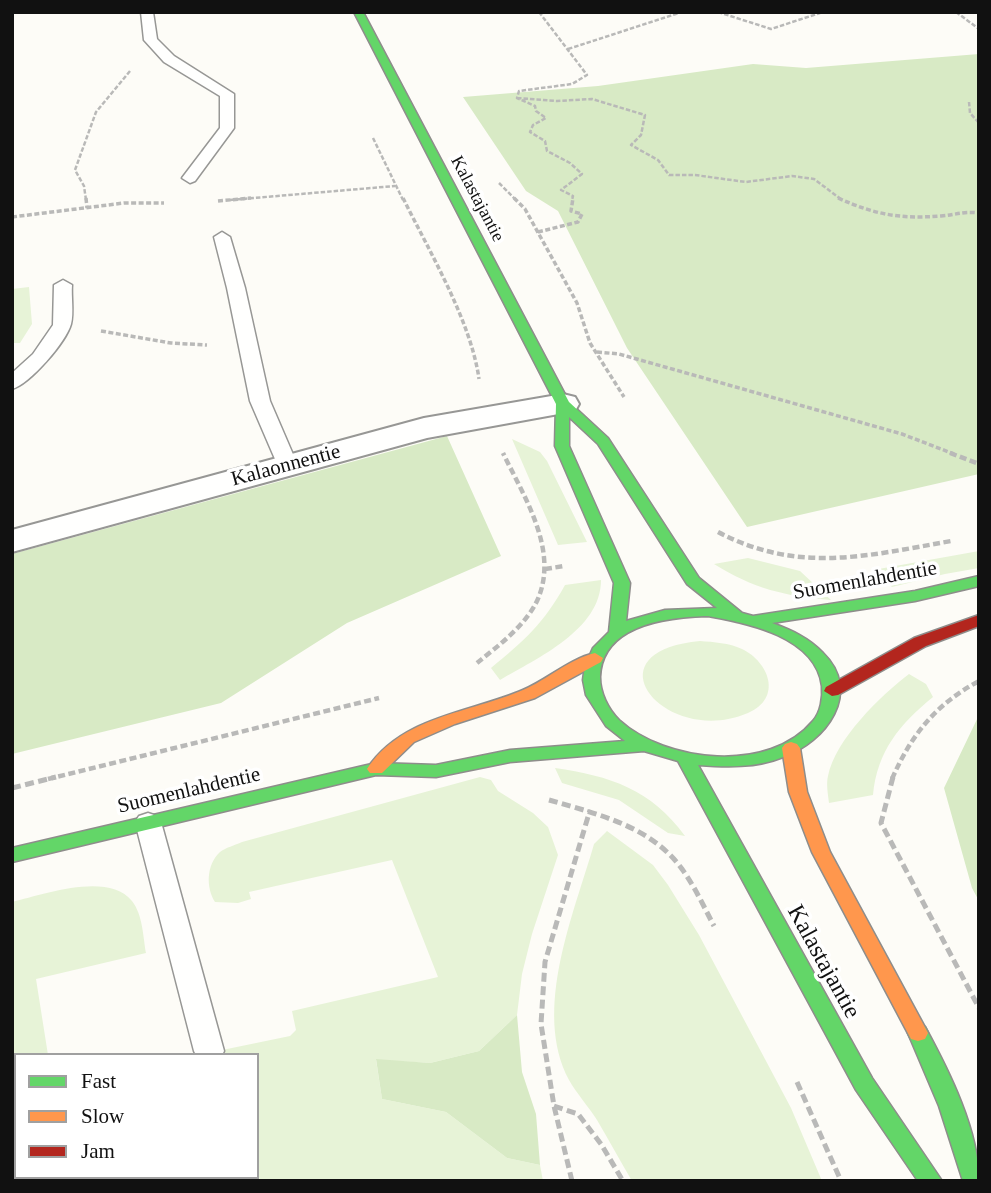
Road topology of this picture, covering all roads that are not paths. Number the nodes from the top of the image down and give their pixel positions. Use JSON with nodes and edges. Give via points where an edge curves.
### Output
{"nodes":[{"id":1,"x":147,"y":12,"type":"edge"},
{"id":2,"x":358,"y":12,"type":"edge"},
{"id":3,"x":190,"y":178,"type":"dead end"},
{"id":4,"x":222,"y":237,"type":"dead end"},
{"id":5,"x":63,"y":285,"type":"dead end"},
{"id":6,"x":12,"y":383,"type":"edge"},
{"id":7,"x":564,"y":404,"type":"junction"},
{"id":8,"x":288,"y":466,"type":"junction"},
{"id":9,"x":12,"y":541,"type":"edge"},
{"id":10,"x":979,"y":581,"type":"edge"},
{"id":11,"x":734,"y":614,"type":"junction"},
{"id":12,"x":758,"y":620,"type":"junction"},
{"id":13,"x":979,"y":620,"type":"edge"},
{"id":14,"x":617,"y":633,"type":"junction"},
{"id":15,"x":595,"y":658,"type":"junction"},
{"id":16,"x":832,"y":691,"type":"junction"},
{"id":17,"x":644,"y":745,"type":"junction"},
{"id":18,"x":791,"y":748,"type":"junction"},
{"id":19,"x":685,"y":758,"type":"junction"},
{"id":20,"x":376,"y":769,"type":"junction"},
{"id":21,"x":148,"y":822,"type":"junction"},
{"id":22,"x":12,"y":855,"type":"edge"},
{"id":23,"x":209,"y":1051,"type":"dead end"},
{"id":24,"x":931,"y":1181,"type":"edge"},
{"id":25,"x":974,"y":1181,"type":"edge"}],
"edges":[{"from":1,"to":3,"type":"lane","via":[[151,40],[169,59],[228,94],[227,128]]},
{"from":2,"to":7,"type":"main road","name":"Kalastajantie"},
{"from":4,"to":8,"type":"lane","via":[[260,401]]},
{"from":5,"to":6,"type":"lane","via":[[62,325],[40,358]]},
{"from":7,"to":8,"type":"street","name":"Kalaonnentie","via":[[424,428]]},
{"from":7,"to":11,"type":"main road","name":"Kalastajantie","via":[[603,441],[693,581]]},
{"from":7,"to":14,"type":"main road","via":[[562,446],[622,583]]},
{"from":8,"to":9,"type":"street","name":"Kalaonnentie"},
{"from":10,"to":12,"type":"main road","name":"Suomenlahdentie","via":[[915,596]]},
{"from":11,"to":12,"type":"main road"},
{"from":11,"to":14,"type":"main road","via":[[708,611],[657,616]]},
{"from":12,"to":16,"type":"main road","via":[[810,649],[826,669]]},
{"from":13,"to":16,"type":"main road","via":[[920,642]]},
{"from":14,"to":15,"type":"main road"},
{"from":15,"to":17,"type":"main road","via":[[590,675],[603,713]]},
{"from":15,"to":20,"type":"main road","via":[[529,694],[408,738]]},
{"from":16,"to":18,"type":"main road","via":[[822,722]]},
{"from":17,"to":19,"type":"main road"},
{"from":17,"to":20,"type":"main road","name":"Suomenlahdentie","via":[[510,755],[436,771]]},
{"from":18,"to":19,"type":"main road","via":[[741,761]]},
{"from":18,"to":25,"type":"main road","via":[[798,792],[821,852],[933,1062]]},
{"from":19,"to":24,"type":"main road","name":"Kalastajantie","via":[[864,1084]]},
{"from":20,"to":21,"type":"main road","name":"Suomenlahdentie"},
{"from":21,"to":22,"type":"main road","name":"Suomenlahdentie"},
{"from":21,"to":23,"type":"lane"}]}
